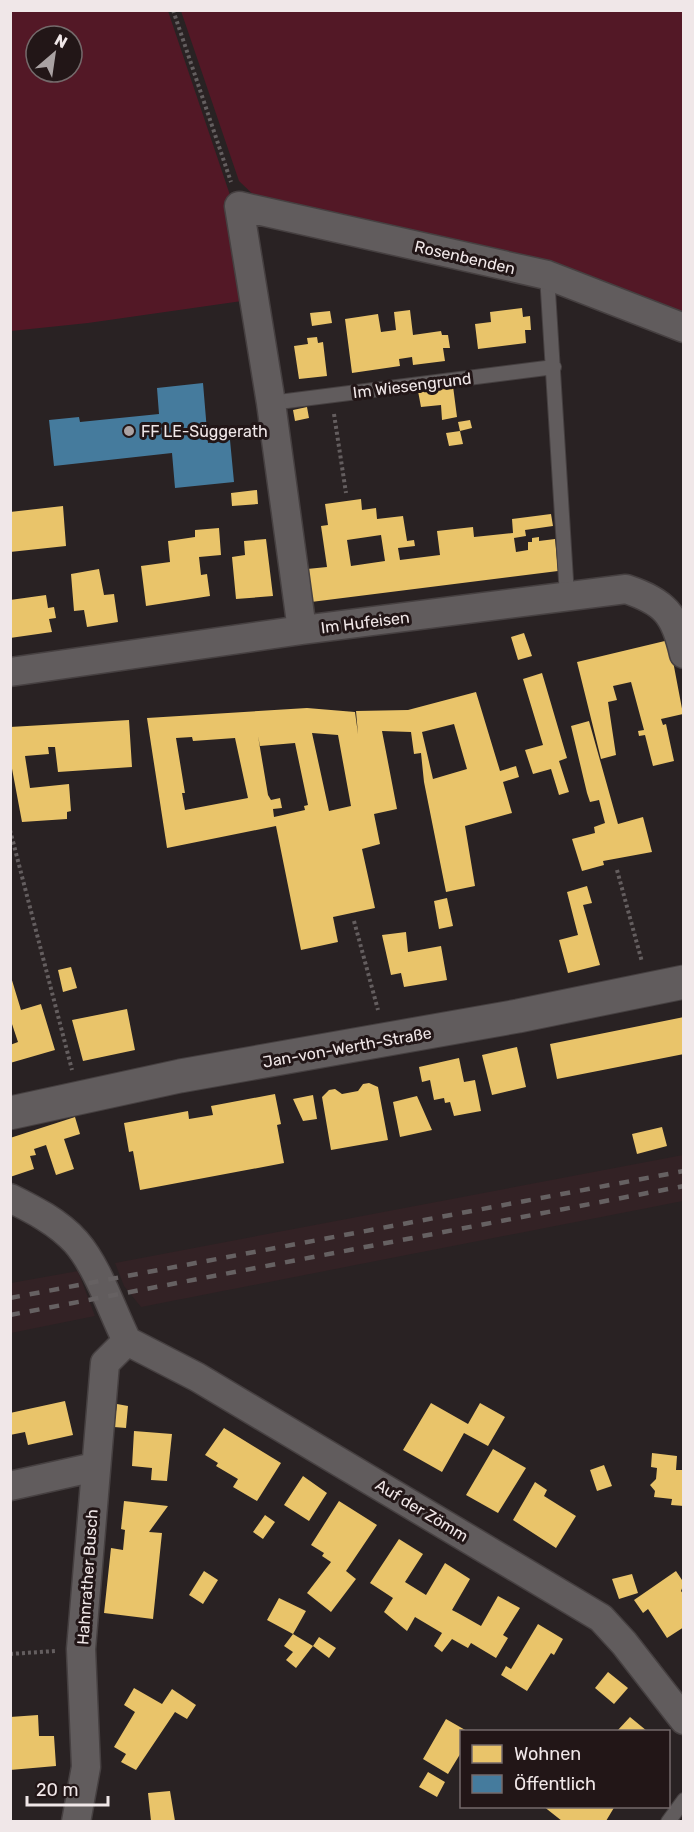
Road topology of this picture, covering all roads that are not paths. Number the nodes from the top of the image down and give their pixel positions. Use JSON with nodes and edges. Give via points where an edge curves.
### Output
{"nodes":[{"id":1,"x":547,"y":275,"type":"junction"},
{"id":2,"x":684,"y":328,"type":"edge"},
{"id":3,"x":554,"y":367,"type":"junction"},
{"id":4,"x":271,"y":403,"type":"junction"},
{"id":5,"x":567,"y":596,"type":"junction"},
{"id":6,"x":676,"y":610,"type":"edge"},
{"id":7,"x":302,"y":630,"type":"junction"},
{"id":8,"x":684,"y":654,"type":"edge"},
{"id":9,"x":10,"y":672,"type":"edge"},
{"id":10,"x":684,"y":982,"type":"edge"},
{"id":11,"x":10,"y":1113,"type":"edge"},
{"id":12,"x":10,"y":1198,"type":"edge"},
{"id":13,"x":127,"y":1341,"type":"junction"},
{"id":14,"x":95,"y":1467,"type":"junction"},
{"id":15,"x":10,"y":1486,"type":"edge"},
{"id":16,"x":684,"y":1720,"type":"edge"},
{"id":17,"x":684,"y":1800,"type":"edge"},
{"id":18,"x":76,"y":1821,"type":"edge"},
{"id":19,"x":668,"y":1821,"type":"edge"}],
"edges":[{"from":1,"to":2,"type":"street","name":"Rosenbenden"},
{"from":1,"to":3,"type":"lane"},
{"from":1,"to":4,"type":"street","name":"Rosenbenden","via":[[239,206]]},
{"from":3,"to":4,"type":"lane","name":"Im Wiesengrund"},
{"from":3,"to":5,"type":"lane"},
{"from":4,"to":7,"type":"street"},
{"from":5,"to":6,"type":"street","name":"Im Hufeisen","via":[[626,589]]},
{"from":5,"to":7,"type":"street","name":"Im Hufeisen"},
{"from":6,"to":8,"type":"street","name":"Im Hufeisen"},
{"from":7,"to":9,"type":"street","name":"Im Hufeisen"},
{"from":10,"to":11,"type":"main road","name":"Jan-von-Werth-Straße","via":[[180,1076]]},
{"from":12,"to":13,"type":"street","via":[[37,1212],[76,1242],[88,1258]]},
{"from":13,"to":14,"type":"street","name":"Hahnrather Busch","via":[[105,1363]]},
{"from":13,"to":16,"type":"street","name":"Auf der Zömm","via":[[197,1377],[601,1618]]},
{"from":14,"to":15,"type":"street"},
{"from":14,"to":18,"type":"street","name":"Hahnrather Busch","via":[[81,1649],[86,1767]]},
{"from":17,"to":19,"type":"lane"}]}
